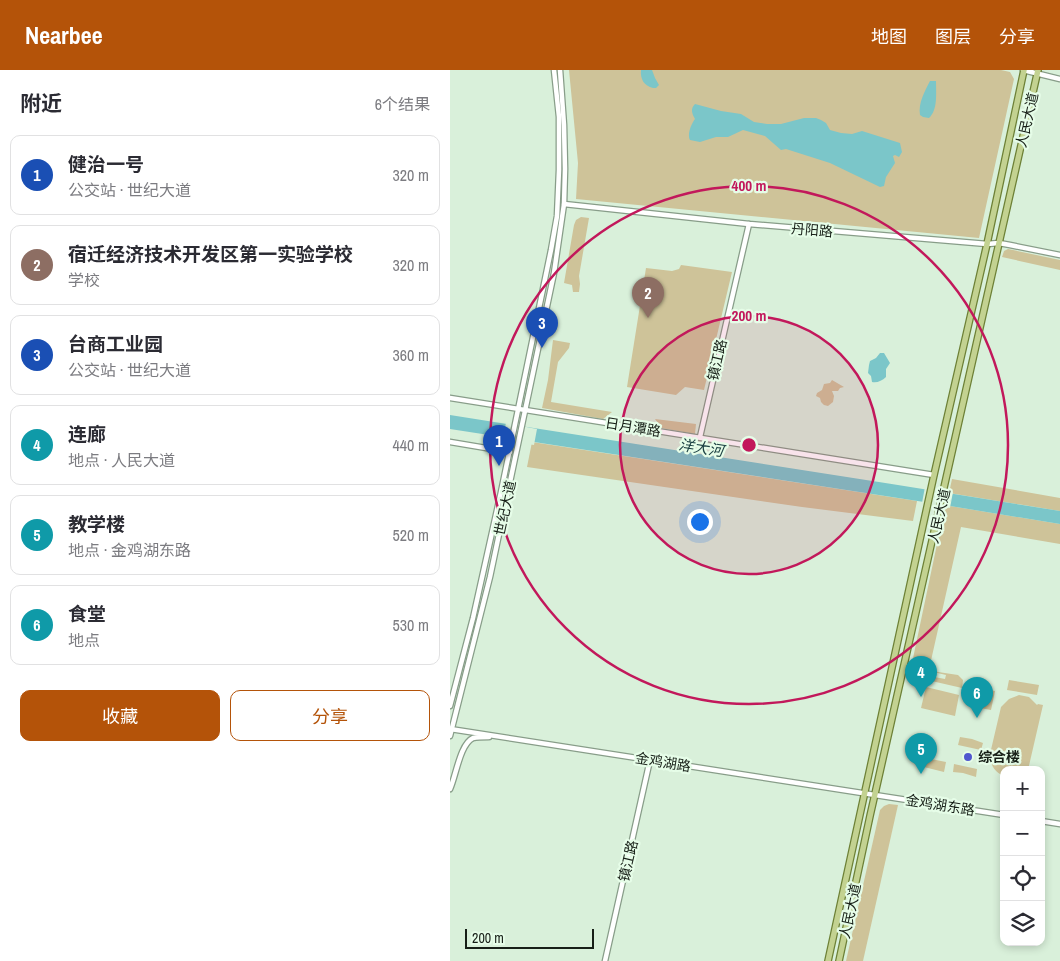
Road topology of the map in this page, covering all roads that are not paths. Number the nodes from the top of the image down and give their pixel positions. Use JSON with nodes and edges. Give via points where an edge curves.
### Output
{"nodes":[{"id":1,"x":554,"y":70,"type":"edge"},
{"id":2,"x":560,"y":70,"type":"edge"},
{"id":3,"x":1024,"y":70,"type":"edge"},
{"id":4,"x":1038,"y":72,"type":"edge"},
{"id":5,"x":1060,"y":78,"type":"edge"},
{"id":6,"x":564,"y":204,"type":"junction"},
{"id":7,"x":749,"y":224,"type":"junction"},
{"id":8,"x":987,"y":244,"type":"junction"},
{"id":9,"x":999,"y":244,"type":"junction"},
{"id":10,"x":1060,"y":256,"type":"edge"},
{"id":11,"x":979,"y":279,"type":"junction"},
{"id":12,"x":990,"y":283,"type":"junction"},
{"id":13,"x":450,"y":398,"type":"edge"},
{"id":14,"x":518,"y":409,"type":"junction"},
{"id":15,"x":526,"y":411,"type":"junction"},
{"id":16,"x":700,"y":437,"type":"junction"},
{"id":17,"x":450,"y":442,"type":"edge"},
{"id":18,"x":510,"y":452,"type":"junction"},
{"id":19,"x":934,"y":474,"type":"junction"},
{"id":20,"x":450,"y":706,"type":"edge"},
{"id":21,"x":451,"y":729,"type":"edge"},
{"id":22,"x":450,"y":736,"type":"edge"},
{"id":23,"x":504,"y":737,"type":"junction"},
{"id":24,"x":650,"y":760,"type":"junction"},
{"id":25,"x":872,"y":762,"type":"junction"},
{"id":26,"x":882,"y":763,"type":"junction"},
{"id":27,"x":450,"y":789,"type":"edge"},
{"id":28,"x":865,"y":793,"type":"junction"},
{"id":29,"x":875,"y":794,"type":"junction"},
{"id":30,"x":1000,"y":814,"type":"edge"},
{"id":31,"x":1045,"y":822,"type":"edge"},
{"id":32,"x":1060,"y":824,"type":"edge"},
{"id":33,"x":858,"y":828,"type":"junction"},
{"id":34,"x":867,"y":830,"type":"junction"},
{"id":35,"x":605,"y":961,"type":"edge"},
{"id":36,"x":828,"y":961,"type":"edge"},
{"id":37,"x":839,"y":961,"type":"edge"}],
"edges":[{"from":1,"to":14,"type":"street","name":"世纪大道","via":[[559,117],[557,216]]},
{"from":2,"to":6,"type":"street","name":"世纪大道"},
{"from":3,"to":4,"type":"street"},
{"from":3,"to":8,"type":"main road","name":"人民大道"},
{"from":4,"to":5,"type":"street"},
{"from":4,"to":9,"type":"main road","name":"人民大道"},
{"from":6,"to":7,"type":"street","name":"丹阳路"},
{"from":6,"to":15,"type":"street","name":"世纪大道","via":[[554,273]]},
{"from":7,"to":8,"type":"street","name":"丹阳路"},
{"from":7,"to":16,"type":"street","name":"镇江路"},
{"from":8,"to":9,"type":"street","name":"丹阳路"},
{"from":8,"to":11,"type":"main road","name":"人民大道"},
{"from":9,"to":10,"type":"street","name":"丹阳路"},
{"from":9,"to":12,"type":"main road","name":"人民大道"},
{"from":11,"to":12,"type":"main road","via":[[987,276]]},
{"from":11,"to":19,"type":"main road","name":"人民大道"},
{"from":12,"to":26,"type":"main road","name":"人民大道"},
{"from":13,"to":14,"type":"street","name":"日月潭路"},
{"from":14,"to":15,"type":"street","name":"日月潭路"},
{"from":14,"to":18,"type":"street","name":"世纪大道"},
{"from":15,"to":16,"type":"street","name":"日月潭路"},
{"from":15,"to":21,"type":"street","name":"世纪大道","via":[[490,576]]},
{"from":16,"to":19,"type":"street","name":"日月潭路"},
{"from":17,"to":18,"type":"street"},
{"from":18,"to":20,"type":"street","name":"世纪大道"},
{"from":19,"to":25,"type":"main road","name":"人民大道"},
{"from":21,"to":22,"type":"street","name":"世纪大道"},
{"from":21,"to":23,"type":"street","name":"金鸡湖路"},
{"from":23,"to":24,"type":"street","name":"金鸡湖路"},
{"from":23,"to":27,"type":"street","via":[[475,737],[470,740],[462,750]]},
{"from":24,"to":28,"type":"street","name":"金鸡湖路"},
{"from":24,"to":35,"type":"street","name":"镇江路"},
{"from":25,"to":26,"type":"main road","via":[[877,767]]},
{"from":25,"to":28,"type":"main road","name":"人民大道"},
{"from":26,"to":29,"type":"main road","name":"人民大道"},
{"from":28,"to":29,"type":"street","name":"金鸡湖路"},
{"from":28,"to":33,"type":"main road","name":"人民大道"},
{"from":29,"to":30,"type":"street","name":"金鸡湖东路"},
{"from":29,"to":34,"type":"main road","name":"人民大道"},
{"from":31,"to":32,"type":"street"},
{"from":33,"to":34,"type":"main road","via":[[862,826]]},
{"from":33,"to":36,"type":"main road","name":"人民大道"},
{"from":34,"to":37,"type":"main road","name":"人民大道"}]}
